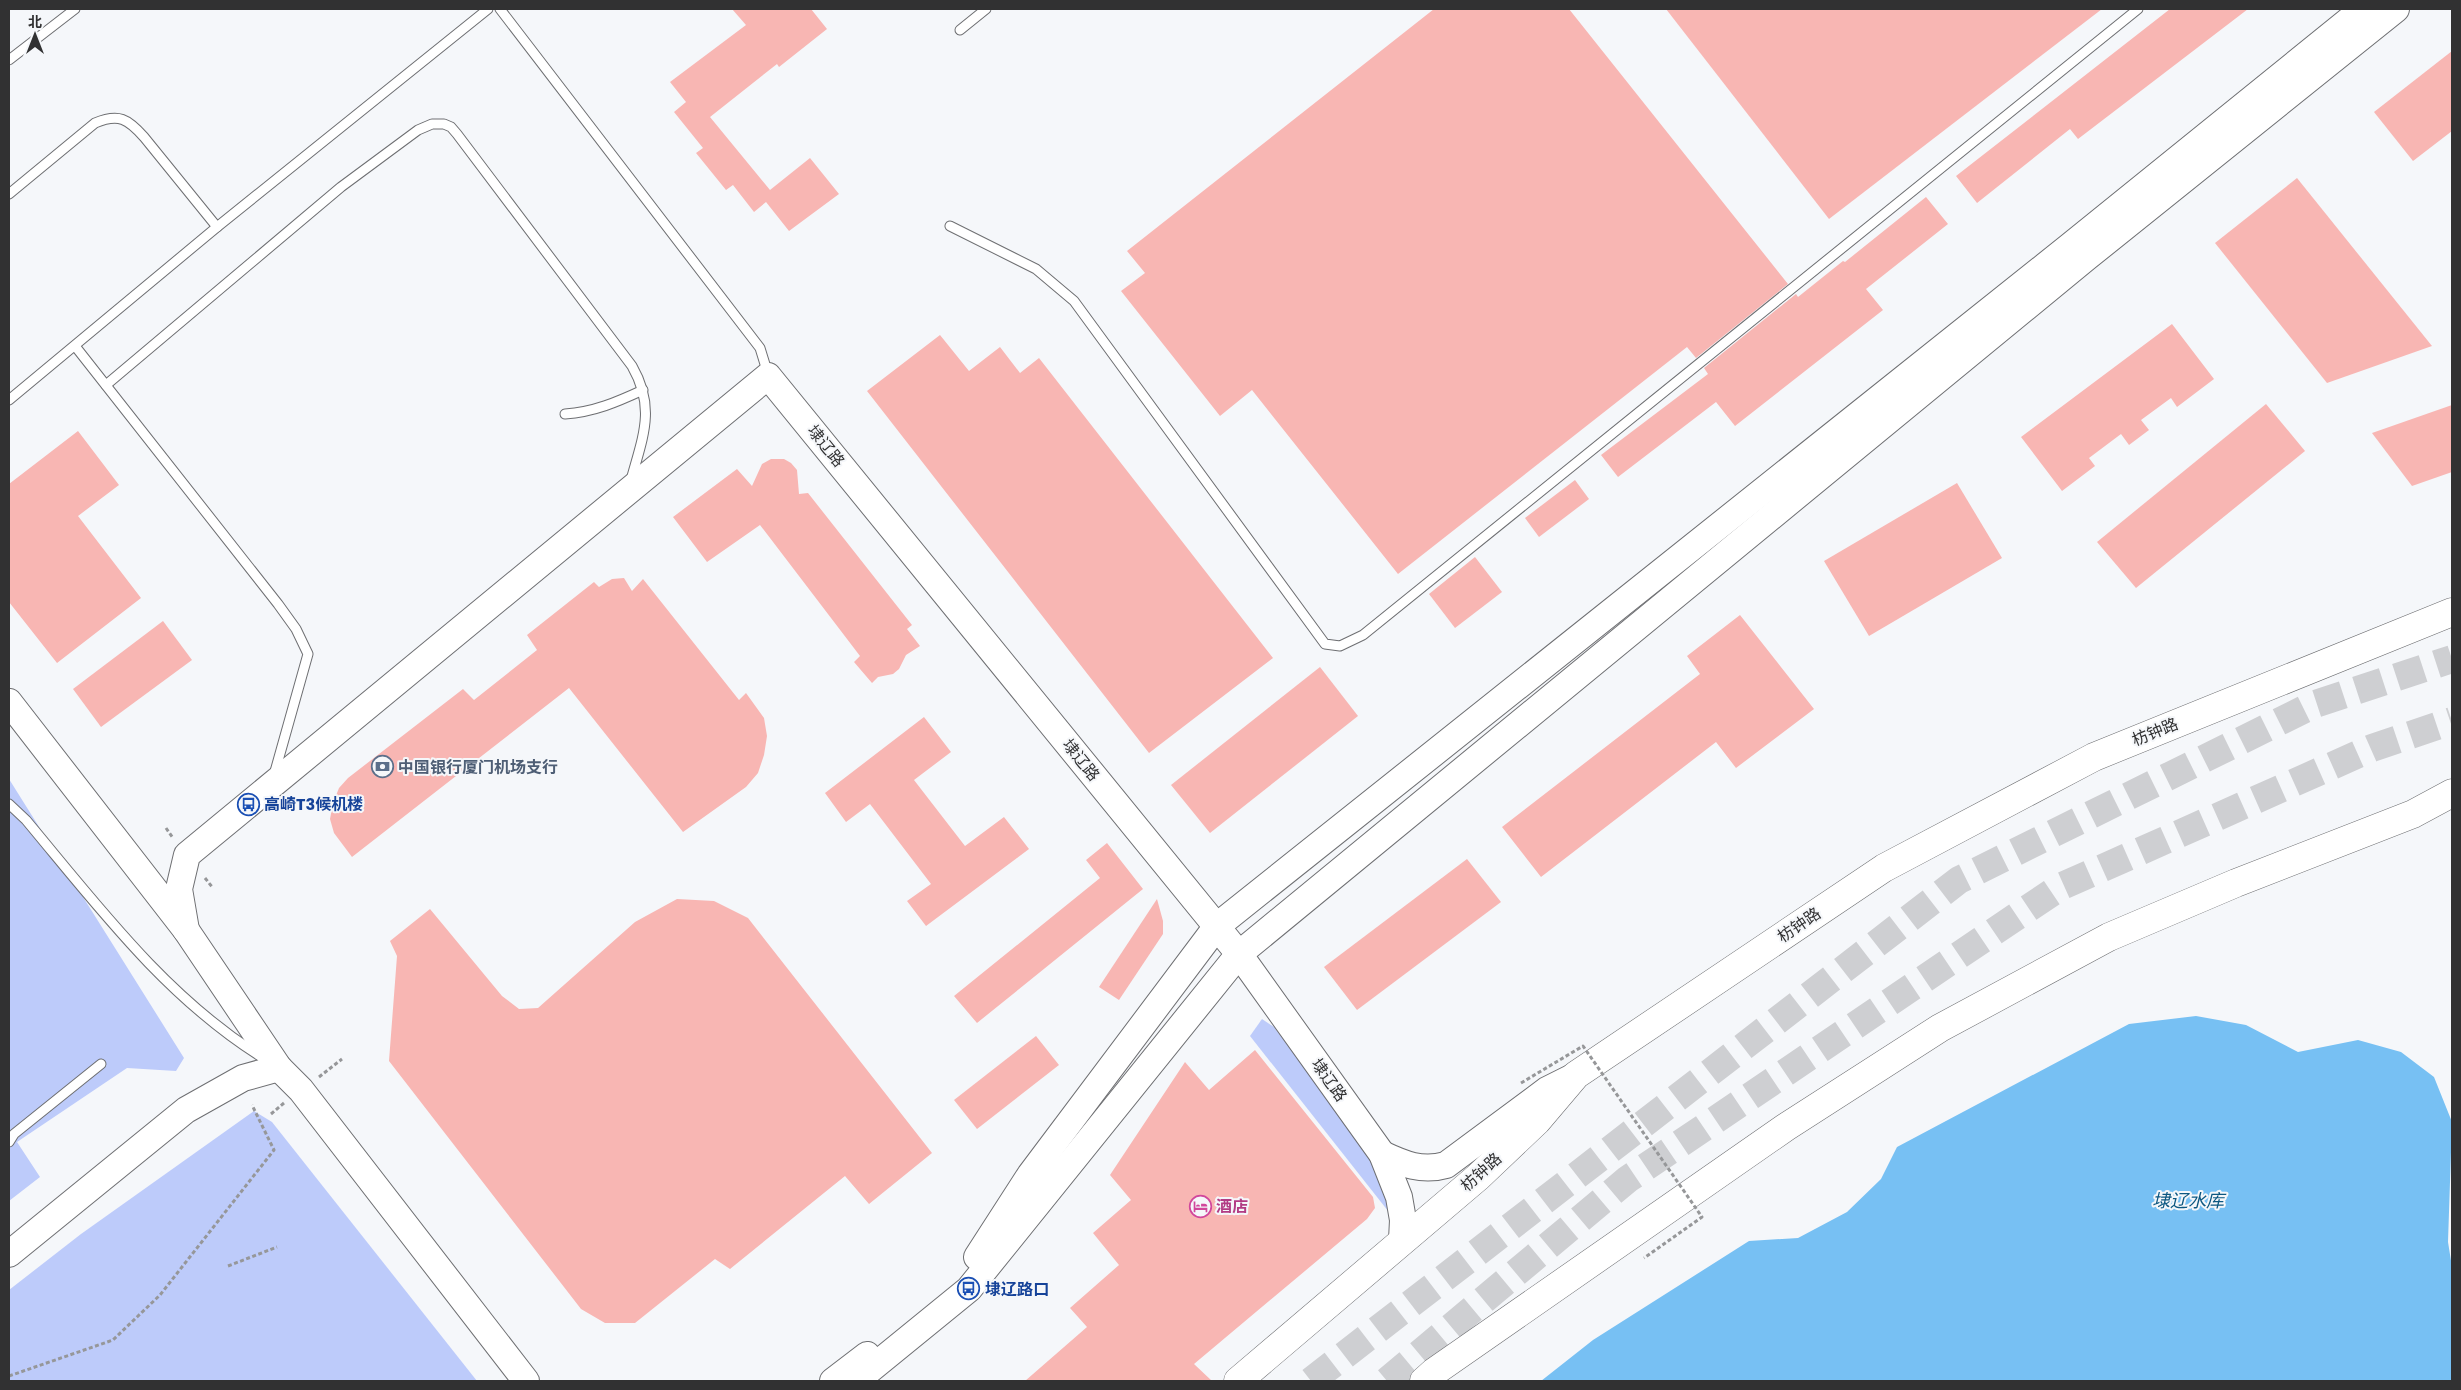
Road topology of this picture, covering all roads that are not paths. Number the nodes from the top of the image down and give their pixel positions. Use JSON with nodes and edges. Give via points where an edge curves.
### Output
{"nodes":[{"id":1,"x":75,"y":9,"type":"edge"},
{"id":2,"x":500,"y":9,"type":"edge"},
{"id":3,"x":986,"y":9,"type":"edge"},
{"id":4,"x":2138,"y":9,"type":"edge"},
{"id":5,"x":2363,"y":9,"type":"edge"},
{"id":6,"x":2396,"y":9,"type":"edge"},
{"id":7,"x":484,"y":10,"type":"edge"},
{"id":8,"x":960,"y":30,"type":"dead end"},
{"id":9,"x":9,"y":60,"type":"edge"},
{"id":10,"x":9,"y":194,"type":"edge"},
{"id":11,"x":950,"y":226,"type":"dead end"},
{"id":12,"x":217,"y":227,"type":"junction"},
{"id":13,"x":76,"y":346,"type":"junction"},
{"id":14,"x":768,"y":376,"type":"junction"},
{"id":15,"x":106,"y":385,"type":"junction"},
{"id":16,"x":643,"y":390,"type":"junction"},
{"id":17,"x":9,"y":400,"type":"edge"},
{"id":18,"x":565,"y":414,"type":"dead end"},
{"id":19,"x":628,"y":493,"type":"junction"},
{"id":20,"x":2452,"y":612,"type":"edge"},
{"id":21,"x":9,"y":702,"type":"edge"},
{"id":22,"x":270,"y":787,"type":"junction"},
{"id":23,"x":2452,"y":793,"type":"edge"},
{"id":24,"x":9,"y":804,"type":"edge"},
{"id":25,"x":1217,"y":926,"type":"junction"},
{"id":26,"x":186,"y":930,"type":"junction"},
{"id":27,"x":1239,"y":954,"type":"junction"},
{"id":28,"x":101,"y":1064,"type":"dead end"},
{"id":29,"x":279,"y":1068,"type":"junction"},
{"id":30,"x":1576,"y":1075,"type":"junction"},
{"id":31,"x":9,"y":1142,"type":"edge"},
{"id":32,"x":1382,"y":1154,"type":"junction"},
{"id":33,"x":1402,"y":1240,"type":"junction"},
{"id":34,"x":9,"y":1254,"type":"edge"},
{"id":35,"x":526,"y":1381,"type":"edge"},
{"id":36,"x":833,"y":1381,"type":"edge"},
{"id":37,"x":856,"y":1381,"type":"edge"},
{"id":38,"x":1238,"y":1381,"type":"edge"},
{"id":39,"x":1424,"y":1381,"type":"edge"}],
"edges":[{"from":1,"to":9,"type":"lane"},
{"from":2,"to":14,"type":"lane","via":[[760,348]]},
{"from":3,"to":8,"type":"lane"},
{"from":4,"to":11,"type":"lane","via":[[1363,635],[1340,646],[1325,644],[1074,301],[1036,269]]},
{"from":5,"to":25,"type":"main road"},
{"from":6,"to":27,"type":"main road","via":[[2086,258]]},
{"from":7,"to":12,"type":"lane"},
{"from":10,"to":12,"type":"lane","via":[[95,123],[123,119],[138,130]]},
{"from":12,"to":13,"type":"lane"},
{"from":13,"to":15,"type":"lane"},
{"from":13,"to":17,"type":"lane"},
{"from":14,"to":19,"type":"main road"},
{"from":14,"to":25,"type":"main road","name":"埭辽路"},
{"from":15,"to":16,"type":"lane","via":[[353,178],[418,130],[437,124],[451,127],[457,134],[632,366]]},
{"from":15,"to":22,"type":"lane","via":[[278,604],[296,629],[308,654]]},
{"from":16,"to":18,"type":"lane","via":[[605,407]]},
{"from":16,"to":19,"type":"lane","via":[[646,417]]},
{"from":19,"to":22,"type":"main road"},
{"from":20,"to":30,"type":"highway","name":"枋钟路","via":[[2094,757],[1910,854],[1884,868]]},
{"from":21,"to":26,"type":"main road"},
{"from":22,"to":26,"type":"main road","via":[[187,855],[179,889]]},
{"from":23,"to":39,"type":"highway","via":[[2412,814],[2236,883],[2109,938],[1940,1028],[1786,1127]]},
{"from":24,"to":29,"type":"lane","via":[[174,989],[241,1044]]},
{"from":25,"to":27,"type":"main road","name":"埭辽路"},
{"from":25,"to":36,"type":"main road","via":[[1030,1175],[960,1282]]},
{"from":26,"to":29,"type":"main road"},
{"from":27,"to":32,"type":"main road","name":"埭辽路"},
{"from":27,"to":37,"type":"main road","via":[[969,1289]]},
{"from":28,"to":31,"type":"lane","via":[[14,1134]]},
{"from":29,"to":34,"type":"main road","via":[[243,1078],[186,1110]]},
{"from":29,"to":35,"type":"main road","via":[[301,1090]]},
{"from":30,"to":32,"type":"main road","via":[[1547,1090],[1446,1165],[1428,1169],[1415,1167]]},
{"from":30,"to":33,"type":"highway","name":"枋钟路","via":[[1530,1127],[1478,1177]]},
{"from":32,"to":33,"type":"main road","name":"埭辽路","via":[[1399,1197]]},
{"from":33,"to":38,"type":"highway","name":"枋钟路"}]}
